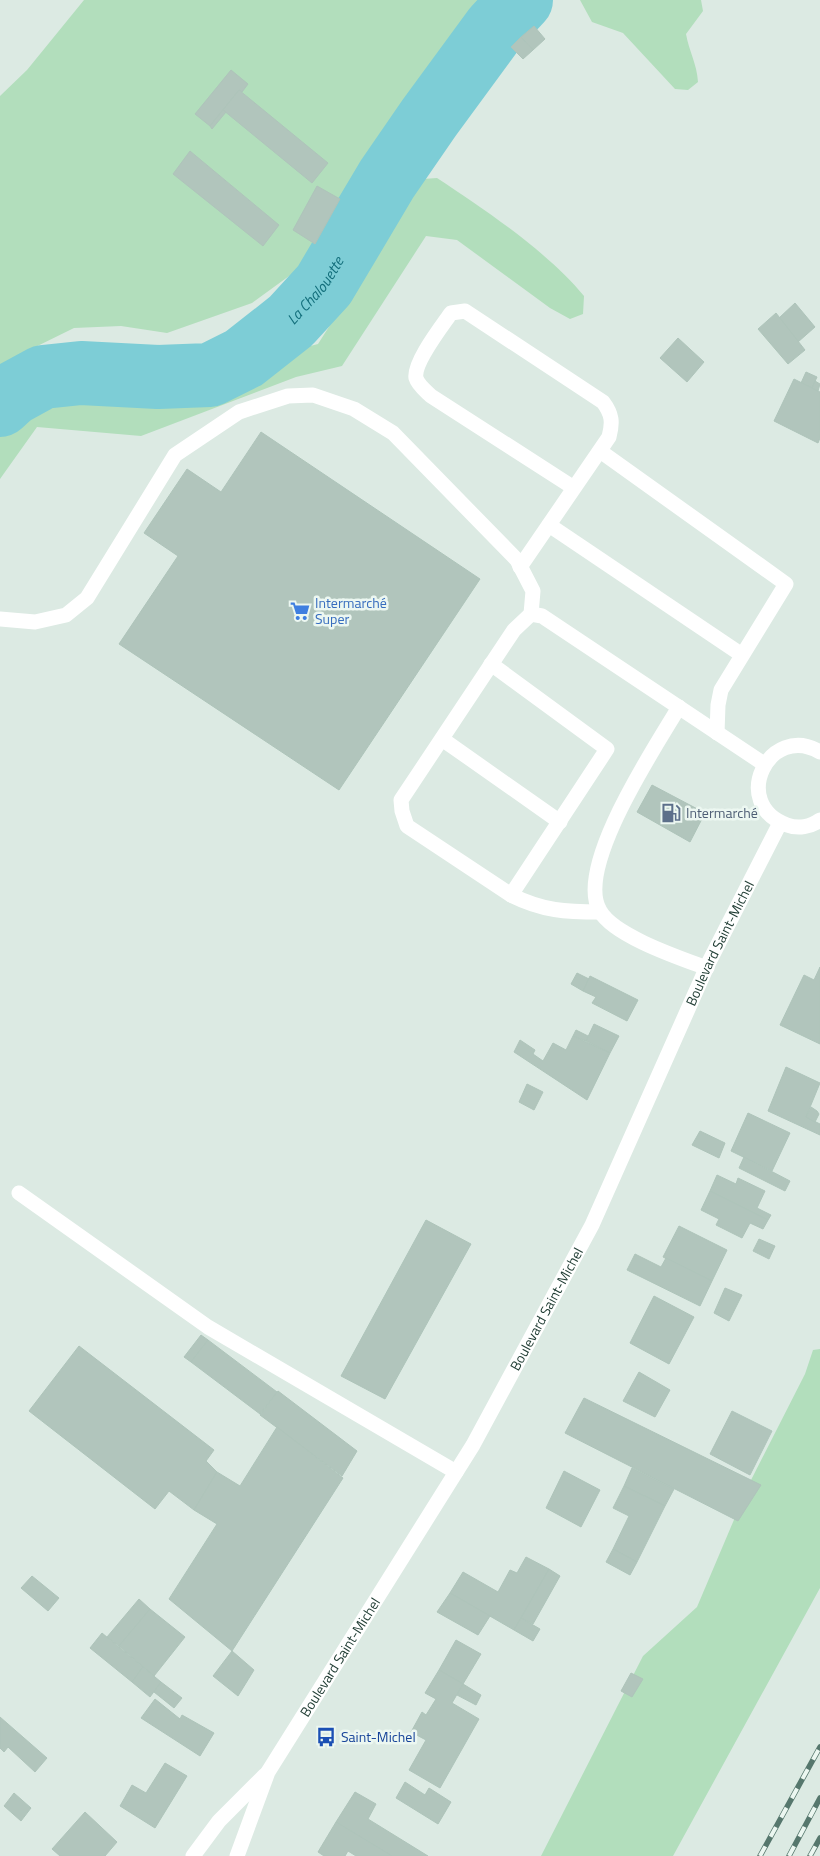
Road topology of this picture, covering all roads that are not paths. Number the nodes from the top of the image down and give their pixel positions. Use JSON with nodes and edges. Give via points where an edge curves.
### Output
{"nodes":[{"id":1,"x":600,"y":451,"type":"junction"},
{"id":2,"x":574,"y":488,"type":"junction"},
{"id":3,"x":549,"y":525,"type":"junction"},
{"id":4,"x":520,"y":567,"type":"junction"},
{"id":5,"x":531,"y":614,"type":"junction"},
{"id":6,"x":0,"y":619,"type":"edge"},
{"id":7,"x":742,"y":655,"type":"junction"},
{"id":8,"x":491,"y":664,"type":"junction"},
{"id":9,"x":679,"y":707,"type":"junction"},
{"id":10,"x":717,"y":733,"type":"junction"},
{"id":11,"x":442,"y":739,"type":"junction"},
{"id":12,"x":819,"y":750,"type":"edge"},
{"id":13,"x":764,"y":764,"type":"junction"},
{"id":14,"x":820,"y":820,"type":"edge"},
{"id":15,"x":560,"y":822,"type":"junction"},
{"id":16,"x":780,"y":823,"type":"junction"},
{"id":17,"x":512,"y":896,"type":"junction"},
{"id":18,"x":600,"y":912,"type":"junction"},
{"id":19,"x":707,"y":968,"type":"junction"},
{"id":20,"x":19,"y":1193,"type":"dead end"},
{"id":21,"x":456,"y":1472,"type":"junction"},
{"id":22,"x":268,"y":1772,"type":"junction"},
{"id":23,"x":193,"y":1856,"type":"edge"},
{"id":24,"x":237,"y":1856,"type":"edge"}],
"edges":[{"from":1,"to":2,"type":"main road"},
{"from":1,"to":2,"type":"main road","via":[[609,437],[612,423],[610,412],[602,402],[465,311],[451,313],[417,365],[419,384],[431,396]]},
{"from":1,"to":7,"type":"main road","via":[[786,584]]},
{"from":2,"to":3,"type":"main road"},
{"from":3,"to":4,"type":"main road"},
{"from":3,"to":7,"type":"main road"},
{"from":4,"to":5,"type":"main road","via":[[533,591]]},
{"from":4,"to":6,"type":"main road","via":[[517,560],[393,433],[346,406],[313,395],[288,396],[239,412],[174,456],[87,598],[66,615],[34,622]]},
{"from":5,"to":8,"type":"main road","via":[[514,630]]},
{"from":5,"to":9,"type":"main road","via":[[542,616]]},
{"from":7,"to":10,"type":"main road","via":[[721,690]]},
{"from":8,"to":11,"type":"main road"},
{"from":8,"to":15,"type":"main road","via":[[607,749]]},
{"from":9,"to":10,"type":"main road"},
{"from":9,"to":18,"type":"main road","via":[[624,798],[600,862],[594,896]]},
{"from":10,"to":13,"type":"main road"},
{"from":11,"to":15,"type":"main road"},
{"from":11,"to":17,"type":"main road","via":[[402,800],[407,826]]},
{"from":12,"to":13,"type":"main road","via":[[788,747]]},
{"from":13,"to":16,"type":"main road","via":[[759,776],[761,802]]},
{"from":14,"to":16,"type":"main road","via":[[804,827]]},
{"from":15,"to":17,"type":"main road"},
{"from":16,"to":19,"type":"main road","name":"Boulevard Saint-Michel"},
{"from":17,"to":18,"type":"main road","via":[[555,911]]},
{"from":18,"to":19,"type":"main road","via":[[622,932]]},
{"from":19,"to":21,"type":"main road","name":"Boulevard Saint-Michel","via":[[592,1225]]},
{"from":20,"to":21,"type":"main road","via":[[208,1327]]},
{"from":21,"to":22,"type":"main road","name":"Boulevard Saint-Michel"},
{"from":22,"to":23,"type":"main road","name":"Boulevard Saint-Michel","via":[[220,1821]]},
{"from":22,"to":24,"type":"main road","name":"Boulevard Saint-Michel"}]}
